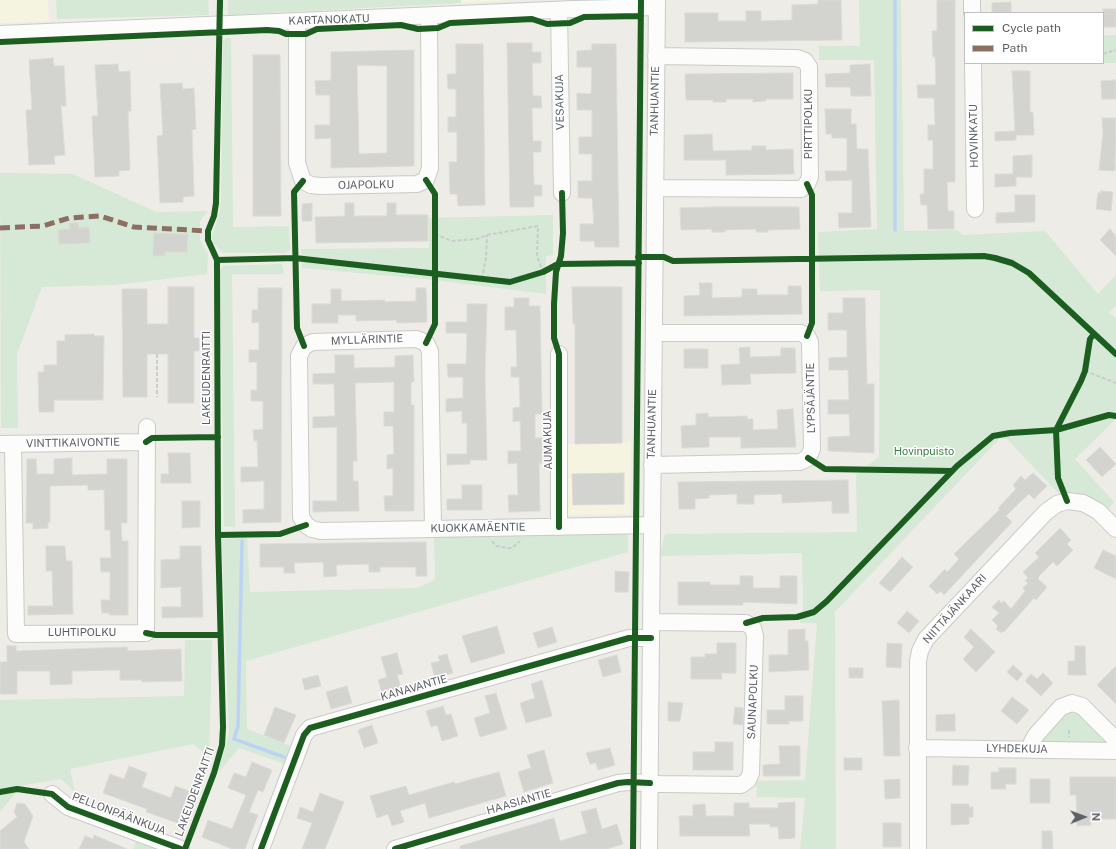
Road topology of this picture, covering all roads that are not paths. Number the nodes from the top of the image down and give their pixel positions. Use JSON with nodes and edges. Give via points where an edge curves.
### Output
{"nodes":[{"id":1,"x":972,"y":0,"type":"edge"},
{"id":2,"x":657,"y":4,"type":"edge"},
{"id":3,"x":569,"y":6,"type":"edge"},
{"id":4,"x":476,"y":7,"type":"edge"},
{"id":5,"x":972,"y":12,"type":"edge"},
{"id":6,"x":429,"y":16,"type":"junction"},
{"id":7,"x":297,"y":21,"type":"junction"},
{"id":8,"x":0,"y":34,"type":"edge"},
{"id":9,"x":656,"y":56,"type":"junction"},
{"id":10,"x":973,"y":64,"type":"edge"},
{"id":11,"x":654,"y":188,"type":"junction"},
{"id":12,"x":562,"y":194,"type":"dead end"},
{"id":13,"x":975,"y":209,"type":"dead end"},
{"id":14,"x":654,"y":332,"type":"junction"},
{"id":15,"x":559,"y":354,"type":"dead end"},
{"id":16,"x":146,"y":434,"type":"joint"},
{"id":17,"x":6,"y":445,"type":"edge"},
{"id":18,"x":652,"y":465,"type":"junction"},
{"id":19,"x":306,"y":525,"type":"joint"},
{"id":20,"x":652,"y":525,"type":"junction"},
{"id":21,"x":559,"y":527,"type":"junction"},
{"id":22,"x":433,"y":529,"type":"junction"},
{"id":23,"x":1116,"y":529,"type":"edge"},
{"id":24,"x":651,"y":630,"type":"junction"},
{"id":25,"x":1116,"y":740,"type":"edge"},
{"id":26,"x":917,"y":748,"type":"junction"},
{"id":27,"x":1032,"y":749,"type":"junction"},
{"id":28,"x":1116,"y":751,"type":"edge"},
{"id":29,"x":650,"y":784,"type":"junction"},
{"id":30,"x":52,"y":794,"type":"road end"},
{"id":31,"x":181,"y":849,"type":"edge"},
{"id":32,"x":261,"y":849,"type":"edge"},
{"id":33,"x":395,"y":849,"type":"edge"},
{"id":34,"x":649,"y":849,"type":"edge"},
{"id":35,"x":918,"y":849,"type":"edge"}],
"edges":[{"from":1,"to":5,"type":"street"},
{"from":2,"to":3,"type":"street","name":"KARTANOKATU"},
{"from":2,"to":9,"type":"street","name":"TANHUANTIE"},
{"from":3,"to":4,"type":"street","name":"KARTANOKATU"},
{"from":3,"to":12,"type":"street","name":"VESAKUJA"},
{"from":4,"to":6,"type":"street","name":"KARTANOKATU"},
{"from":6,"to":7,"type":"street","name":"KARTANOKATU"},
{"from":6,"to":7,"type":"street","name":"OJAPOLKU","via":[[430,168],[426,180],[417,184],[320,186],[303,181],[297,163]]},
{"from":7,"to":8,"type":"street","name":"KARTANOKATU"},
{"from":9,"to":11,"type":"street","name":"TANHUANTIE"},
{"from":9,"to":11,"type":"street","name":"PIRTTIPOLKU","via":[[797,58],[805,61],[809,67],[810,177],[801,189]]},
{"from":10,"to":13,"type":"street","name":"HOVINKATU"},
{"from":11,"to":14,"type":"street","name":"TANHUANTIE"},
{"from":14,"to":18,"type":"street","name":"TANHUANTIE"},
{"from":14,"to":18,"type":"street","name":"LYPSÄJÄNTIE","via":[[801,333],[807,336],[810,342],[812,449],[808,458],[800,462]]},
{"from":15,"to":21,"type":"street","name":"AUMAKUJA"},
{"from":16,"to":17,"type":"street","name":"VINTTIKAIVONTIE"},
{"from":16,"to":17,"type":"street","name":"LUHTIPOLKU","via":[[146,633],[16,634]]},
{"from":18,"to":20,"type":"street","name":"TANHUANTIE"},
{"from":19,"to":22,"type":"street","name":"KUOKKAMÄENTIE","via":[[321,531]]},
{"from":19,"to":22,"type":"street","name":"MYLLÄRINTIE","via":[[301,517],[299,356],[304,346],[313,342],[417,339],[426,343],[430,351]]},
{"from":20,"to":21,"type":"street","name":"KUOKKAMÄENTIE"},
{"from":20,"to":24,"type":"street","name":"TANHUANTIE"},
{"from":21,"to":22,"type":"street","name":"KUOKKAMÄENTIE"},
{"from":23,"to":26,"type":"street","name":"NIITTÄJÄNKAARI","via":[[1090,506],[1077,501],[1057,504],[1046,512],[926,639],[918,662]]},
{"from":24,"to":29,"type":"street","name":"TANHUANTIE"},
{"from":24,"to":29,"type":"street","name":"SAUNAPOLKU","via":[[746,623],[753,628],[755,636],[751,773],[748,780],[741,785]]},
{"from":24,"to":32,"type":"street","name":"KANAVANTIE","via":[[310,728],[304,735]]},
{"from":25,"to":27,"type":"street","via":[[1082,706],[1072,704],[1062,707],[1036,735]]},
{"from":26,"to":27,"type":"street","name":"LYHDEKUJA"},
{"from":26,"to":35,"type":"street","name":"NIITTÄJÄNKAARI"},
{"from":27,"to":28,"type":"street","name":"LYHDEKUJA"},
{"from":29,"to":33,"type":"street","name":"HAASIANTIE","via":[[618,783]]},
{"from":29,"to":34,"type":"street","name":"TANHUANTIE"},
{"from":30,"to":31,"type":"street","name":"PELLONPÄÄNKUJA","via":[[68,807]]}]}
